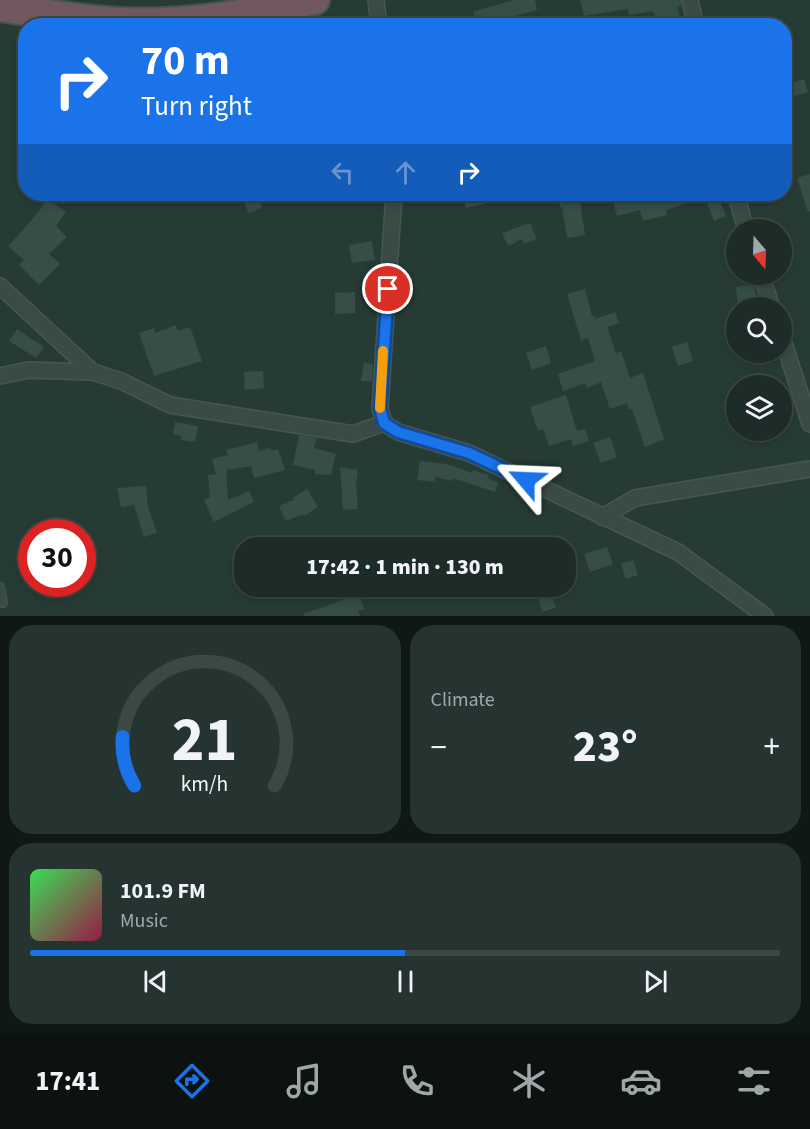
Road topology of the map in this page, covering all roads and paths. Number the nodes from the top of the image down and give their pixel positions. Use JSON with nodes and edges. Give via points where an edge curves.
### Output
{"nodes":[{"id":1,"x":315,"y":0,"type":"edge"},
{"id":2,"x":376,"y":0,"type":"edge"},
{"id":3,"x":690,"y":0,"type":"edge"},
{"id":4,"x":0,"y":7,"type":"edge"},
{"id":5,"x":73,"y":18,"type":"edge"},
{"id":6,"x":213,"y":18,"type":"edge"},
{"id":7,"x":378,"y":18,"type":"edge"},
{"id":8,"x":694,"y":18,"type":"edge"},
{"id":9,"x":394,"y":201,"type":"edge"},
{"id":10,"x":738,"y":201,"type":"edge"},
{"id":11,"x":743,"y":219,"type":"edge"},
{"id":12,"x":0,"y":286,"type":"edge"},
{"id":13,"x":790,"y":363,"type":"edge"},
{"id":14,"x":93,"y":372,"type":"junction"},
{"id":15,"x":0,"y":376,"type":"edge"},
{"id":16,"x":384,"y":423,"type":"junction"},
{"id":17,"x":810,"y":424,"type":"edge"},
{"id":18,"x":810,"y":469,"type":"edge"},
{"id":19,"x":602,"y":517,"type":"junction"},
{"id":20,"x":0,"y":587,"type":"edge"},
{"id":21,"x":3,"y":603,"type":"dead end"},
{"id":22,"x":765,"y":616,"type":"edge"}],
"edges":[{"from":1,"to":6,"type":"highway"},
{"from":2,"to":7,"type":"street"},
{"from":3,"to":8,"type":"street"},
{"from":4,"to":5,"type":"highway"},
{"from":9,"to":16,"type":"street","via":[[380,408]]},
{"from":10,"to":11,"type":"street"},
{"from":12,"to":14,"type":"street"},
{"from":13,"to":17,"type":"street"},
{"from":14,"to":15,"type":"street","via":[[29,369]]},
{"from":14,"to":16,"type":"street","via":[[170,405],[352,434]]},
{"from":16,"to":19,"type":"street","via":[[398,432],[469,453]]},
{"from":18,"to":19,"type":"street","via":[[635,498]]},
{"from":19,"to":22,"type":"street","via":[[678,552]]},
{"from":20,"to":21,"type":"lane"}]}
